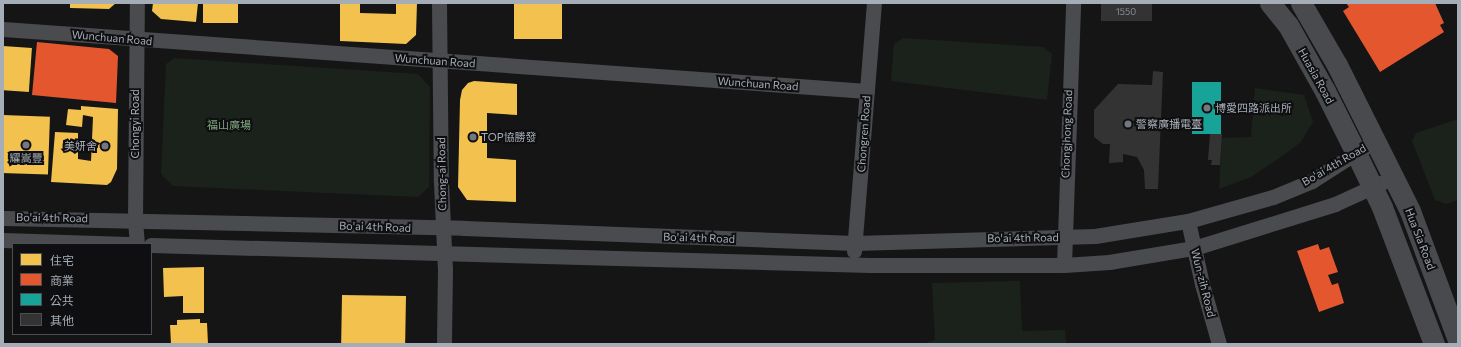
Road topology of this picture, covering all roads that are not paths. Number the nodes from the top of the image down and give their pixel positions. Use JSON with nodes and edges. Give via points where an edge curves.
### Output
{"nodes":[{"id":1,"x":137,"y":3,"type":"edge"},
{"id":2,"x":439,"y":3,"type":"edge"},
{"id":3,"x":874,"y":3,"type":"edge"},
{"id":4,"x":1073,"y":3,"type":"edge"},
{"id":5,"x":1270,"y":3,"type":"edge"},
{"id":6,"x":1301,"y":3,"type":"edge"},
{"id":7,"x":3,"y":29,"type":"edge"},
{"id":8,"x":136,"y":40,"type":"junction"},
{"id":9,"x":440,"y":62,"type":"junction"},
{"id":10,"x":867,"y":91,"type":"junction"},
{"id":11,"x":1376,"y":140,"type":"junction"},
{"id":12,"x":1356,"y":153,"type":"junction"},
{"id":13,"x":1393,"y":175,"type":"junction"},
{"id":14,"x":1372,"y":188,"type":"junction"},
{"id":15,"x":3,"y":218,"type":"edge"},
{"id":16,"x":135,"y":219,"type":"junction"},
{"id":17,"x":1188,"y":221,"type":"junction"},
{"id":18,"x":443,"y":228,"type":"junction"},
{"id":19,"x":1065,"y":237,"type":"junction"},
{"id":20,"x":3,"y":240,"type":"edge"},
{"id":21,"x":855,"y":242,"type":"junction"},
{"id":22,"x":97,"y":243,"type":"edge"},
{"id":23,"x":137,"y":243,"type":"edge"},
{"id":24,"x":152,"y":245,"type":"edge"},
{"id":25,"x":1194,"y":248,"type":"junction"},
{"id":26,"x":444,"y":255,"type":"junction"},
{"id":27,"x":853,"y":265,"type":"junction"},
{"id":28,"x":1064,"y":265,"type":"junction"},
{"id":29,"x":1458,"y":340,"type":"edge"},
{"id":30,"x":444,"y":344,"type":"edge"},
{"id":31,"x":1219,"y":344,"type":"edge"},
{"id":32,"x":1434,"y":344,"type":"edge"}],
"edges":[{"from":1,"to":8,"type":"street","name":"Chongyi Road"},
{"from":2,"to":9,"type":"street","name":"Chong-ai Road"},
{"from":3,"to":10,"type":"street","name":"Chongren Road"},
{"from":4,"to":19,"type":"street","name":"Chongjhong Road"},
{"from":5,"to":12,"type":"street","name":"Huasia Road","via":[[1296,38]]},
{"from":6,"to":11,"type":"street","name":"Huasia Road","via":[[1334,58]]},
{"from":7,"to":8,"type":"street","name":"Wunchuan Road"},
{"from":8,"to":9,"type":"street","name":"Wunchuan Road"},
{"from":8,"to":16,"type":"street","name":"Chongyi Road"},
{"from":9,"to":10,"type":"street","name":"Wunchuan Road"},
{"from":9,"to":18,"type":"street","name":"Chong-ai Road"},
{"from":10,"to":21,"type":"street","name":"Chongren Road"},
{"from":11,"to":12,"type":"street","name":"Bo'ai 4th Road"},
{"from":11,"to":13,"type":"street","name":"Hua Sia Road"},
{"from":12,"to":14,"type":"street"},
{"from":12,"to":17,"type":"street","name":"Bo'ai 4th Road","via":[[1312,181],[1273,197]]},
{"from":13,"to":14,"type":"street","name":"Bo'ai 4th Road"},
{"from":13,"to":29,"type":"street","name":"Hua Sia Road","via":[[1416,226]]},
{"from":14,"to":25,"type":"street","name":"Bo'ai 4th Road","via":[[1283,222]]},
{"from":14,"to":32,"type":"street"},
{"from":15,"to":16,"type":"street","name":"Bo'ai 4th Road"},
{"from":16,"to":18,"type":"street","name":"Bo'ai 4th Road"},
{"from":16,"to":23,"type":"street","name":"Chongyi Road"},
{"from":17,"to":19,"type":"street","name":"Bo'ai 4th Road","via":[[1110,235]]},
{"from":17,"to":25,"type":"street","name":"Wun-zih Road"},
{"from":18,"to":21,"type":"street","name":"Bo'ai 4th Road"},
{"from":18,"to":26,"type":"street","name":"Chong-ai Road"},
{"from":19,"to":21,"type":"street","name":"Bo'ai 4th Road"},
{"from":19,"to":28,"type":"street","name":"Chongjhong Road"},
{"from":20,"to":22,"type":"street","name":"Bo'ai 4th Road"},
{"from":21,"to":27,"type":"street","name":"Chongren Road"},
{"from":24,"to":26,"type":"street","name":"Bo'ai 4th Road"},
{"from":25,"to":28,"type":"street","name":"Bo'ai 4th Road","via":[[1109,262]]},
{"from":25,"to":31,"type":"street","name":"Wun-zih Road"},
{"from":26,"to":27,"type":"street","name":"Bo'ai 4th Road","via":[[650,257]]},
{"from":26,"to":30,"type":"street","name":"Chong-ai Road"},
{"from":27,"to":28,"type":"street","name":"Bo'ai 4th Road"}]}
